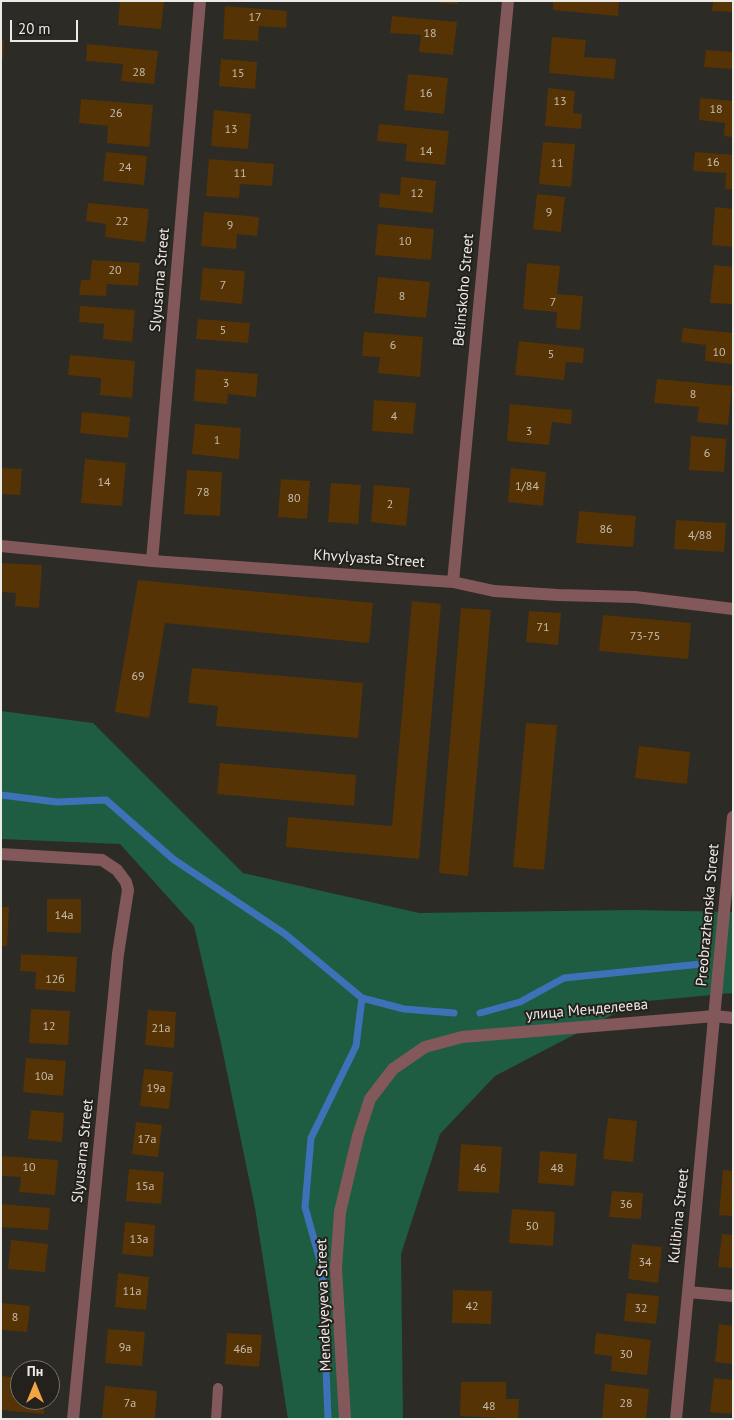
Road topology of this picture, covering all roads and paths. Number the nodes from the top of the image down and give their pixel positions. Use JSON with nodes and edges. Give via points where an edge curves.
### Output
{"nodes":[{"id":1,"x":200,"y":1,"type":"edge"},
{"id":2,"x":508,"y":1,"type":"edge"},
{"id":3,"x":1,"y":546,"type":"edge"},
{"id":4,"x":152,"y":561,"type":"junction"},
{"id":5,"x":453,"y":582,"type":"junction"},
{"id":6,"x":733,"y":609,"type":"edge"},
{"id":7,"x":733,"y":817,"type":"edge"},
{"id":8,"x":1,"y":854,"type":"edge"},
{"id":9,"x":715,"y":1016,"type":"junction"},
{"id":10,"x":733,"y":1018,"type":"edge"},
{"id":11,"x":462,"y":1037,"type":"joint"},
{"id":12,"x":688,"y":1292,"type":"junction"},
{"id":13,"x":733,"y":1296,"type":"edge"},
{"id":14,"x":218,"y":1388,"type":"dead end"},
{"id":15,"x":73,"y":1419,"type":"edge"},
{"id":16,"x":216,"y":1419,"type":"edge"},
{"id":17,"x":345,"y":1419,"type":"edge"},
{"id":18,"x":676,"y":1419,"type":"edge"}],
"edges":[{"from":1,"to":4,"type":"street","name":"Slyusarna Street"},
{"from":2,"to":5,"type":"street","name":"Belinskoho Street"},
{"from":3,"to":4,"type":"street","name":"Khvylyasta Street"},
{"from":4,"to":5,"type":"street","name":"Khvylyasta Street"},
{"from":5,"to":6,"type":"street","name":"Khvylyasta Street","via":[[494,591],[635,597]]},
{"from":7,"to":9,"type":"street","name":"Preobrazhenska Street"},
{"from":8,"to":15,"type":"street","name":"Slyusarna Street","via":[[102,860],[117,870],[127,886]]},
{"from":9,"to":10,"type":"street","name":"улица Менделеева"},
{"from":9,"to":11,"type":"street","name":"улица Менделеева"},
{"from":9,"to":12,"type":"street","name":"Kulibina Street"},
{"from":11,"to":17,"type":"street","name":"Mendelyeyeva Street","via":[[425,1047],[393,1069],[370,1099],[358,1136],[340,1212],[336,1268]]},
{"from":12,"to":13,"type":"street"},
{"from":12,"to":18,"type":"street","name":"Kulibina Street"},
{"from":14,"to":16,"type":"lane"}]}
